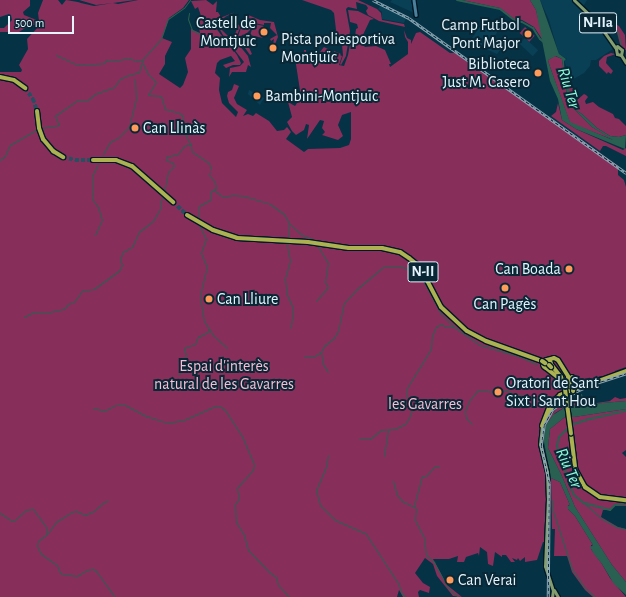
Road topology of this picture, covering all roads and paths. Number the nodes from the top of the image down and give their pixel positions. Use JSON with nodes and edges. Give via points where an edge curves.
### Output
{"nodes":[{"id":1,"x":413,"y":0,"type":"edge"},
{"id":2,"x":575,"y":0,"type":"edge"},
{"id":3,"x":415,"y":13,"type":"dead end"},
{"id":4,"x":626,"y":62,"type":"edge"},
{"id":5,"x":0,"y":77,"type":"edge"},
{"id":6,"x":25,"y":88,"type":"tunnel mouth"},
{"id":7,"x":37,"y":113,"type":"tunnel mouth"},
{"id":8,"x":63,"y":157,"type":"tunnel mouth"},
{"id":9,"x":93,"y":160,"type":"tunnel mouth"},
{"id":10,"x":172,"y":201,"type":"tunnel mouth"},
{"id":11,"x":188,"y":215,"type":"tunnel mouth"},
{"id":12,"x":475,"y":336,"type":"junction"},
{"id":13,"x":547,"y":364,"type":"junction"},
{"id":14,"x":564,"y":367,"type":"junction"},
{"id":15,"x":626,"y":372,"type":"edge"},
{"id":16,"x":594,"y":382,"type":"junction"},
{"id":17,"x":565,"y":388,"type":"junction"},
{"id":18,"x":557,"y":396,"type":"junction"},
{"id":19,"x":563,"y":399,"type":"junction"},
{"id":20,"x":542,"y":426,"type":"junction"},
{"id":21,"x":626,"y":500,"type":"edge"},
{"id":22,"x":554,"y":594,"type":"edge"},
{"id":23,"x":558,"y":597,"type":"edge"}],
"edges":[{"from":1,"to":3,"type":"main road"},
{"from":2,"to":4,"type":"main road","number":"N-IIa","via":[[598,23],[618,49],[617,54],[621,54]]},
{"from":5,"to":6,"type":"highway","via":[[14,80]]},
{"from":7,"to":8,"type":"highway","via":[[43,139],[53,151]]},
{"from":9,"to":10,"type":"highway","via":[[126,163],[138,170]]},
{"from":11,"to":12,"type":"highway","number":"N-II","via":[[206,227],[228,236],[248,240],[308,242],[349,248],[382,248],[400,252],[420,267],[444,311]]},
{"from":12,"to":13,"type":"highway"},
{"from":12,"to":13,"type":"highway","number":"N-II"},
{"from":13,"to":14,"type":"highway","via":[[553,358]]},
{"from":13,"to":17,"type":"highway"},
{"from":14,"to":16,"type":"highway","via":[[578,382]]},
{"from":14,"to":18,"type":"highway","via":[[569,385]]},
{"from":14,"to":19,"type":"highway","via":[[573,388]]},
{"from":15,"to":16,"type":"highway"},
{"from":16,"to":17,"type":"highway"},
{"from":17,"to":18,"type":"highway"},
{"from":17,"to":19,"type":"highway","via":[[557,398],[559,401]]},
{"from":17,"to":21,"type":"highway","bridge":true,"via":[[575,469],[585,487],[600,497]]},
{"from":18,"to":20,"type":"highway"},
{"from":19,"to":20,"type":"highway","via":[[551,410]]},
{"from":20,"to":22,"type":"main road","via":[[540,446],[547,472],[548,498],[545,566]]},
{"from":22,"to":23,"type":"main road"}]}
